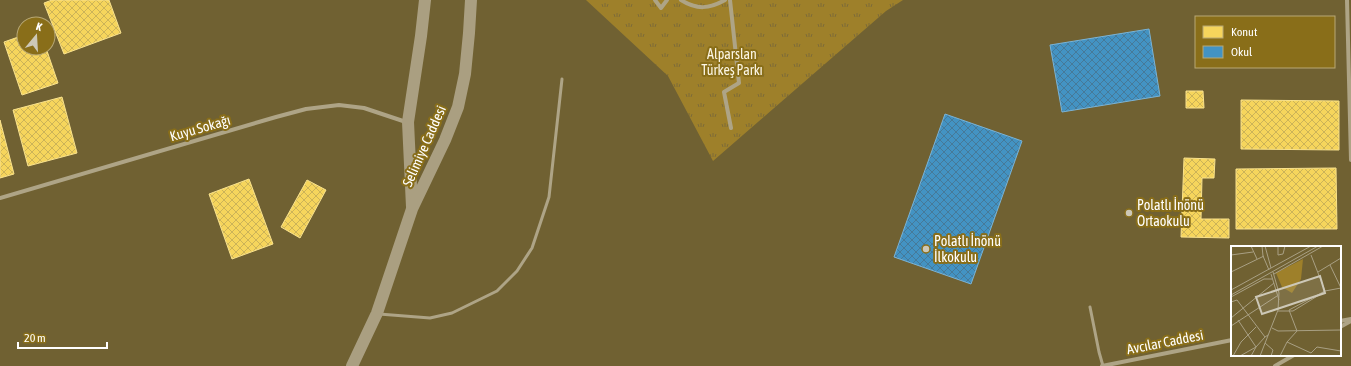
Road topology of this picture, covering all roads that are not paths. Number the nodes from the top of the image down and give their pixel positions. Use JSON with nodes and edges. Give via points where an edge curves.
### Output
{"nodes":[{"id":1,"x":424,"y":0,"type":"edge"},
{"id":2,"x":471,"y":0,"type":"edge"},
{"id":3,"x":655,"y":0,"type":"edge"},
{"id":4,"x":667,"y":0,"type":"edge"},
{"id":5,"x":681,"y":0,"type":"edge"},
{"id":6,"x":725,"y":0,"type":"edge"},
{"id":7,"x":730,"y":0,"type":"edge"},
{"id":8,"x":1347,"y":0,"type":"edge"},
{"id":9,"x":562,"y":79,"type":"dead end"},
{"id":10,"x":408,"y":122,"type":"junction"},
{"id":11,"x":731,"y":128,"type":"dead end"},
{"id":12,"x":1351,"y":160,"type":"edge"},
{"id":13,"x":0,"y":198,"type":"edge"},
{"id":14,"x":412,"y":209,"type":"junction"},
{"id":15,"x":1090,"y":307,"type":"dead end"},
{"id":16,"x":377,"y":313,"type":"junction"},
{"id":17,"x":1351,"y":320,"type":"edge"},
{"id":18,"x":1341,"y":321,"type":"edge"},
{"id":19,"x":1341,"y":326,"type":"edge"},
{"id":20,"x":1231,"y":340,"type":"edge"},
{"id":21,"x":1292,"y":356,"type":"edge"},
{"id":22,"x":352,"y":366,"type":"edge"},
{"id":23,"x":1103,"y":366,"type":"edge"},
{"id":24,"x":1275,"y":366,"type":"edge"}],
"edges":[{"from":1,"to":10,"type":"street","name":"Selimiye Caddesi"},
{"from":2,"to":14,"type":"street","name":"Selimiye Caddesi","via":[[465,74],[458,107],[446,140]]},
{"from":3,"to":4,"type":"street","via":[[661,8]]},
{"from":5,"to":6,"type":"street","via":[[692,6],[704,8]]},
{"from":7,"to":11,"type":"street","via":[[739,83],[724,92]]},
{"from":8,"to":12,"type":"street"},
{"from":9,"to":16,"type":"lane","via":[[549,196],[532,248],[518,271],[497,291],[452,313],[430,318]]},
{"from":10,"to":13,"type":"street","name":"Kuyu Sokağı","via":[[364,108],[339,105],[306,109]]},
{"from":10,"to":14,"type":"street","name":"Selimiye Caddesi"},
{"from":14,"to":16,"type":"street","name":"Selimiye Caddesi"},
{"from":15,"to":23,"type":"lane"},
{"from":16,"to":22,"type":"street","name":"Selimiye Caddesi"},
{"from":17,"to":18,"type":"street"},
{"from":17,"to":19,"type":"street"},
{"from":20,"to":23,"type":"street","name":"Avcılar Caddesi"},
{"from":21,"to":24,"type":"street"}]}
